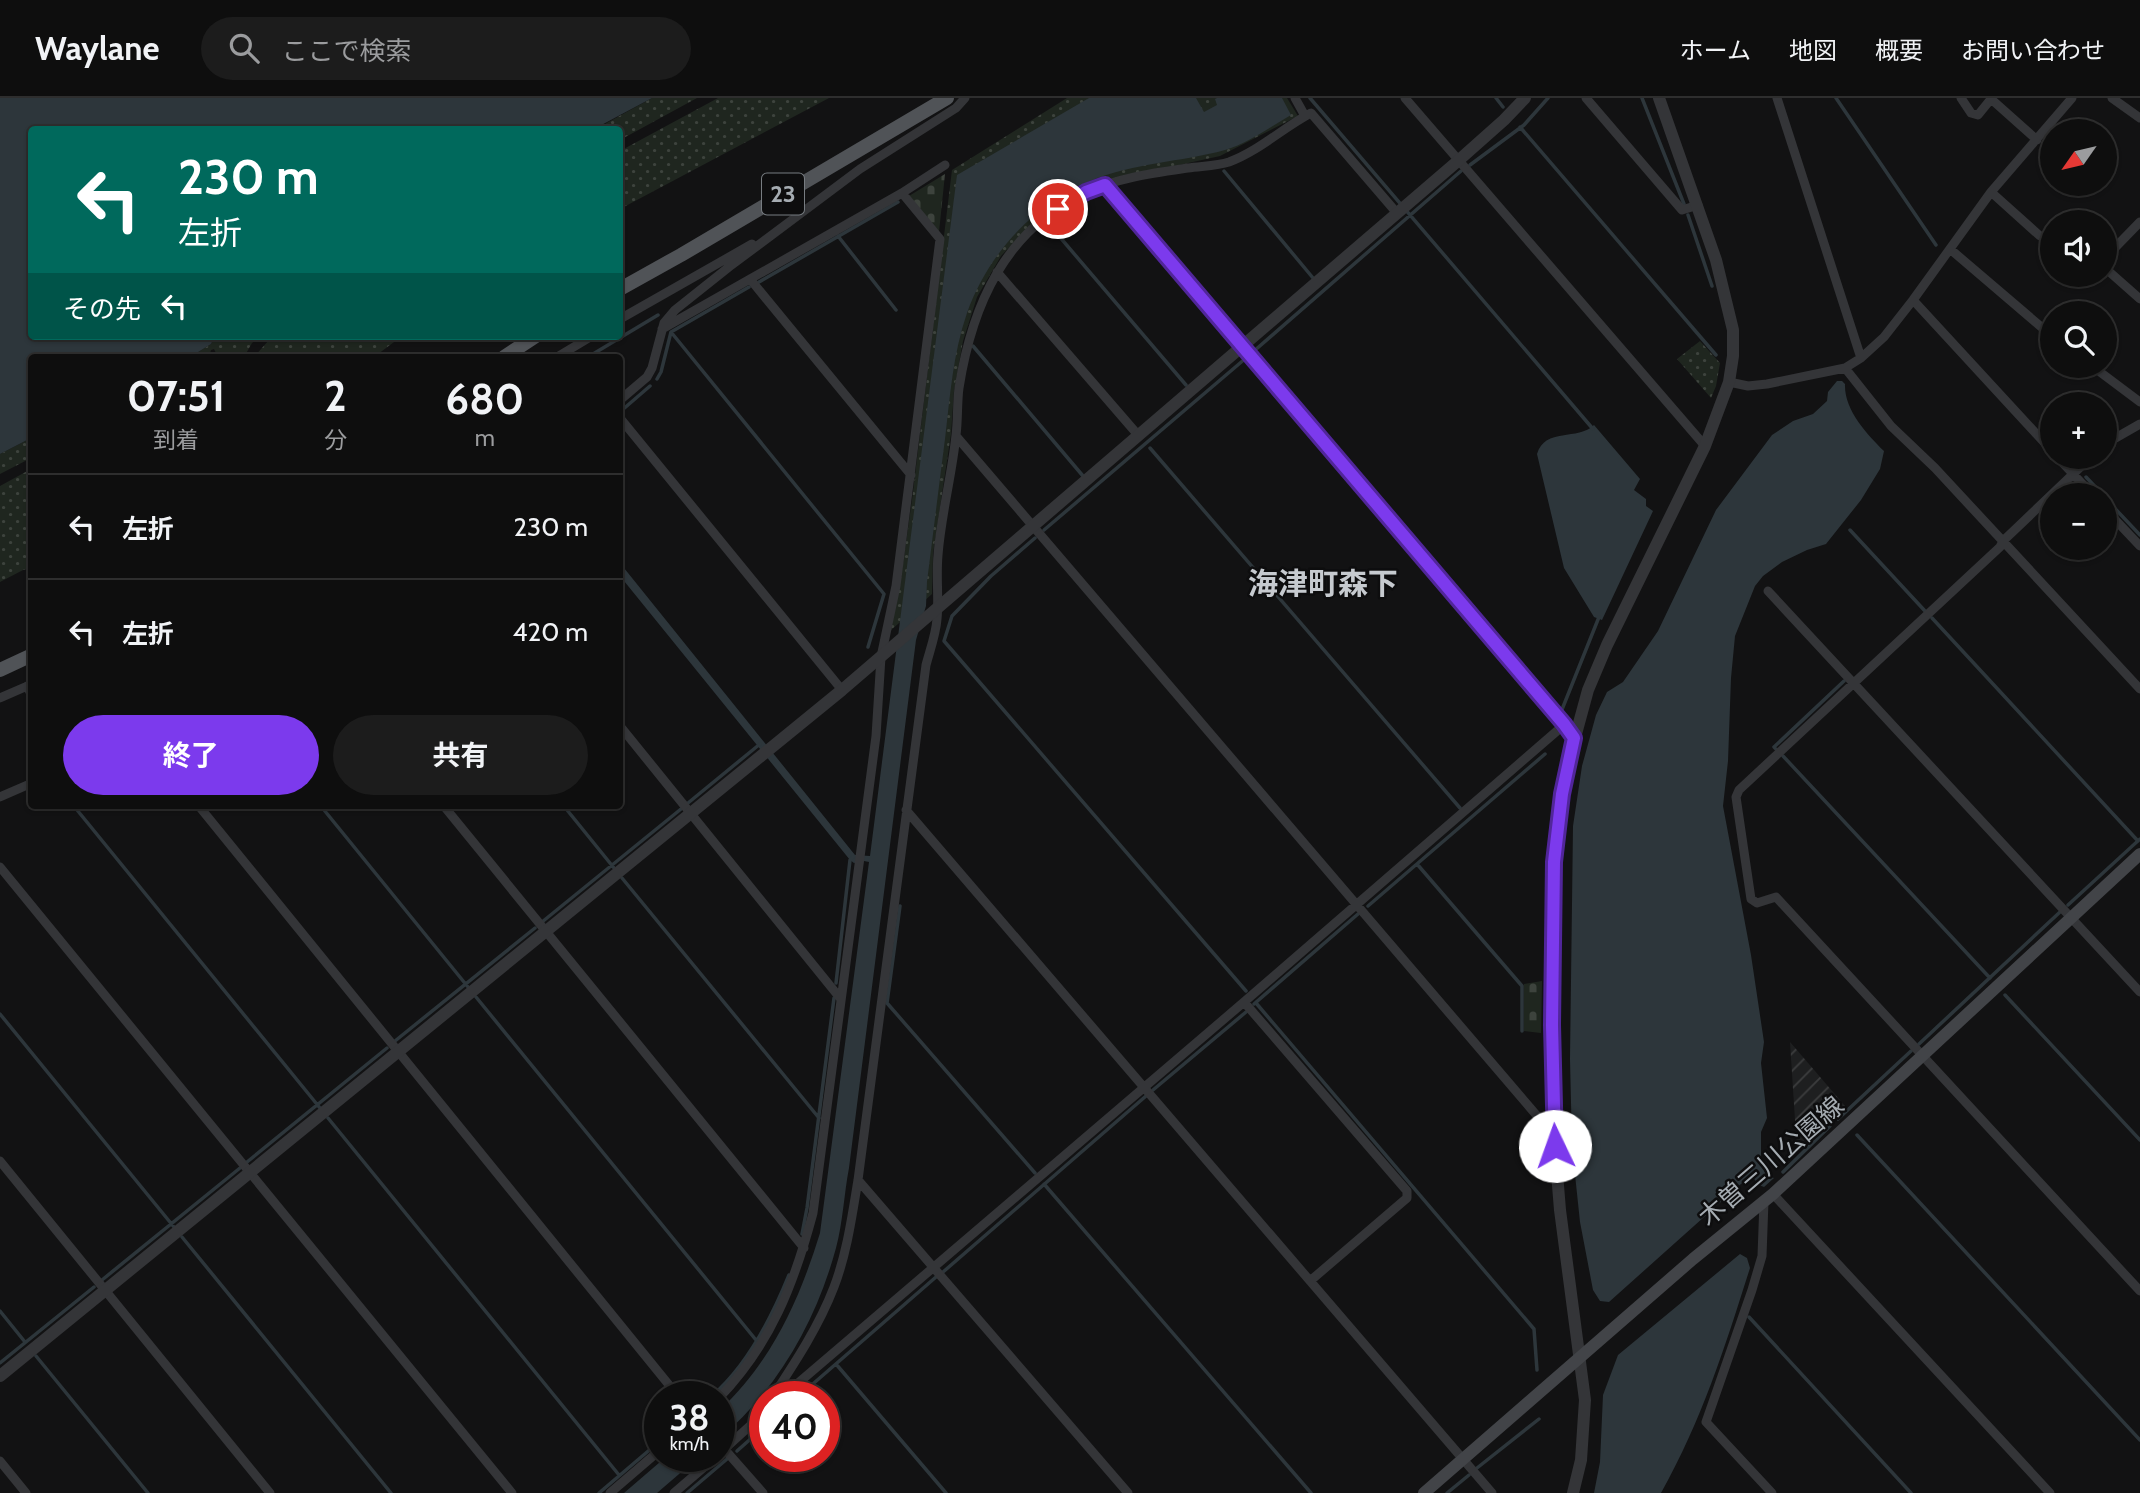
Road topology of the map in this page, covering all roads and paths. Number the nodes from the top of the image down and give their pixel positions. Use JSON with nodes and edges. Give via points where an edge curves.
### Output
{"nodes":[{"id":1,"x":947,"y":98,"type":"edge"},
{"id":2,"x":965,"y":98,"type":"edge"},
{"id":3,"x":1295,"y":98,"type":"edge"},
{"id":4,"x":1405,"y":98,"type":"edge"},
{"id":5,"x":1525,"y":98,"type":"edge"},
{"id":6,"x":1586,"y":98,"type":"edge"},
{"id":7,"x":1658,"y":98,"type":"edge"},
{"id":8,"x":1777,"y":98,"type":"edge"},
{"id":9,"x":1961,"y":98,"type":"edge"},
{"id":10,"x":2072,"y":98,"type":"edge"},
{"id":11,"x":2112,"y":98,"type":"edge"},
{"id":12,"x":1305,"y":116,"type":"junction"},
{"id":13,"x":2140,"y":118,"type":"edge"},
{"id":14,"x":2037,"y":139,"type":"junction"},
{"id":15,"x":1459,"y":160,"type":"junction"},
{"id":16,"x":945,"y":166,"type":"dead end"},
{"id":17,"x":1105,"y":185,"type":"junction"},
{"id":18,"x":1990,"y":192,"type":"junction"},
{"id":19,"x":902,"y":193,"type":"junction"},
{"id":20,"x":1698,"y":205,"type":"junction"},
{"id":21,"x":1400,"y":209,"type":"junction"},
{"id":22,"x":2140,"y":222,"type":"edge"},
{"id":23,"x":777,"y":230,"type":"junction"},
{"id":24,"x":2040,"y":236,"type":"edge"},
{"id":25,"x":2117,"y":246,"type":"edge"},
{"id":26,"x":1950,"y":249,"type":"junction"},
{"id":27,"x":997,"y":272,"type":"junction"},
{"id":28,"x":750,"y":279,"type":"junction"},
{"id":29,"x":2117,"y":279,"type":"edge"},
{"id":30,"x":623,"y":287,"type":"edge"},
{"id":31,"x":2140,"y":299,"type":"edge"},
{"id":32,"x":1913,"y":300,"type":"junction"},
{"id":33,"x":623,"y":317,"type":"edge"},
{"id":34,"x":2040,"y":326,"type":"edge"},
{"id":35,"x":662,"y":329,"type":"junction"},
{"id":36,"x":530,"y":340,"type":"edge"},
{"id":37,"x":585,"y":340,"type":"edge"},
{"id":38,"x":1242,"y":346,"type":"junction"},
{"id":39,"x":509,"y":354,"type":"edge"},
{"id":40,"x":562,"y":354,"type":"edge"},
{"id":41,"x":1861,"y":358,"type":"junction"},
{"id":42,"x":1845,"y":368,"type":"junction"},
{"id":43,"x":2108,"y":378,"type":"edge"},
{"id":44,"x":1729,"y":382,"type":"junction"},
{"id":45,"x":623,"y":397,"type":"edge"},
{"id":46,"x":2140,"y":402,"type":"edge"},
{"id":47,"x":623,"y":422,"type":"edge"},
{"id":48,"x":2140,"y":424,"type":"edge"},
{"id":49,"x":1138,"y":435,"type":"junction"},
{"id":50,"x":956,"y":436,"type":"junction"},
{"id":51,"x":2117,"y":437,"type":"edge"},
{"id":52,"x":2040,"y":438,"type":"edge"},
{"id":53,"x":1705,"y":446,"type":"junction"},
{"id":54,"x":2068,"y":469,"type":"edge"},
{"id":55,"x":2078,"y":469,"type":"edge"},
{"id":56,"x":2073,"y":474,"type":"junction"},
{"id":57,"x":911,"y":475,"type":"junction"},
{"id":58,"x":2082,"y":483,"type":"edge"},
{"id":59,"x":2117,"y":522,"type":"edge"},
{"id":60,"x":1034,"y":527,"type":"junction"},
{"id":61,"x":2003,"y":541,"type":"junction"},
{"id":62,"x":2140,"y":546,"type":"edge"},
{"id":63,"x":1768,"y":591,"type":"dead end"},
{"id":64,"x":936,"y":609,"type":"junction"},
{"id":65,"x":883,"y":654,"type":"junction"},
{"id":66,"x":28,"y":657,"type":"edge"},
{"id":67,"x":0,"y":670,"type":"edge"},
{"id":68,"x":1854,"y":683,"type":"junction"},
{"id":69,"x":28,"y":685,"type":"edge"},
{"id":70,"x":2140,"y":689,"type":"edge"},
{"id":71,"x":842,"y":690,"type":"junction"},
{"id":72,"x":0,"y":698,"type":"edge"},
{"id":73,"x":1564,"y":724,"type":"junction"},
{"id":74,"x":623,"y":730,"type":"edge"},
{"id":75,"x":1574,"y":738,"type":"junction"},
{"id":76,"x":28,"y":785,"type":"edge"},
{"id":77,"x":0,"y":797,"type":"edge"},
{"id":78,"x":201,"y":809,"type":"edge"},
{"id":79,"x":446,"y":809,"type":"edge"},
{"id":80,"x":906,"y":810,"type":"junction"},
{"id":81,"x":691,"y":813,"type":"junction"},
{"id":82,"x":2140,"y":854,"type":"edge"},
{"id":83,"x":0,"y":867,"type":"edge"},
{"id":84,"x":1356,"y":904,"type":"junction"},
{"id":85,"x":2071,"y":918,"type":"junction"},
{"id":86,"x":545,"y":932,"type":"junction"},
{"id":87,"x":2140,"y":992,"type":"edge"},
{"id":88,"x":840,"y":998,"type":"junction"},
{"id":89,"x":1244,"y":1002,"type":"junction"},
{"id":90,"x":398,"y":1052,"type":"junction"},
{"id":91,"x":1922,"y":1055,"type":"junction"},
{"id":92,"x":1144,"y":1087,"type":"junction"},
{"id":93,"x":1553,"y":1124,"type":"junction"},
{"id":94,"x":0,"y":1161,"type":"edge"},
{"id":95,"x":250,"y":1172,"type":"junction"},
{"id":96,"x":858,"y":1180,"type":"junction"},
{"id":97,"x":1768,"y":1197,"type":"junction"},
{"id":98,"x":804,"y":1248,"type":"junction"},
{"id":99,"x":934,"y":1268,"type":"junction"},
{"id":100,"x":1310,"y":1281,"type":"junction"},
{"id":101,"x":105,"y":1290,"type":"junction"},
{"id":102,"x":2140,"y":1290,"type":"edge"},
{"id":103,"x":1579,"y":1357,"type":"junction"},
{"id":104,"x":0,"y":1376,"type":"edge"},
{"id":105,"x":666,"y":1381,"type":"edge"},
{"id":106,"x":735,"y":1381,"type":"edge"},
{"id":107,"x":783,"y":1381,"type":"edge"},
{"id":108,"x":801,"y":1381,"type":"edge"},
{"id":109,"x":749,"y":1424,"type":"edge"},
{"id":110,"x":735,"y":1436,"type":"edge"},
{"id":111,"x":1463,"y":1460,"type":"junction"},
{"id":112,"x":0,"y":1461,"type":"edge"},
{"id":113,"x":644,"y":1464,"type":"edge"},
{"id":114,"x":735,"y":1464,"type":"edge"},
{"id":115,"x":696,"y":1472,"type":"edge"},
{"id":116,"x":26,"y":1493,"type":"edge"},
{"id":117,"x":270,"y":1493,"type":"edge"},
{"id":118,"x":512,"y":1493,"type":"edge"},
{"id":119,"x":610,"y":1493,"type":"edge"},
{"id":120,"x":674,"y":1493,"type":"edge"},
{"id":121,"x":763,"y":1493,"type":"edge"},
{"id":122,"x":1128,"y":1493,"type":"edge"},
{"id":123,"x":1424,"y":1493,"type":"edge"},
{"id":124,"x":1492,"y":1493,"type":"edge"},
{"id":125,"x":1573,"y":1493,"type":"edge"},
{"id":126,"x":1772,"y":1493,"type":"edge"},
{"id":127,"x":2050,"y":1493,"type":"edge"}],
"edges":[{"from":1,"to":30,"type":"main road","number":"23"},
{"from":2,"to":23,"type":"street"},
{"from":3,"to":12,"type":"street"},
{"from":4,"to":15,"type":"street"},
{"from":5,"to":15,"type":"street"},
{"from":6,"to":20,"type":"street","via":[[1682,210]]},
{"from":7,"to":20,"type":"street"},
{"from":8,"to":41,"type":"street"},
{"from":9,"to":14,"type":"street","via":[[1971,113],[1978,115],[1991,99]]},
{"from":10,"to":14,"type":"street"},
{"from":11,"to":13,"type":"street"},
{"from":12,"to":17,"type":"street","via":[[1229,162]]},
{"from":12,"to":21,"type":"street","via":[[1311,113]]},
{"from":14,"to":18,"type":"street"},
{"from":15,"to":21,"type":"street"},
{"from":15,"to":53,"type":"street"},
{"from":16,"to":19,"type":"street"},
{"from":17,"to":27,"type":"street","via":[[1071,200],[1046,218]]},
{"from":17,"to":38,"type":"street"},
{"from":18,"to":24,"type":"street"},
{"from":18,"to":26,"type":"street"},
{"from":19,"to":28,"type":"street"},
{"from":19,"to":57,"type":"street","via":[[940,239]]},
{"from":20,"to":44,"type":"street","via":[[1733,330]]},
{"from":21,"to":38,"type":"street"},
{"from":22,"to":25,"type":"street"},
{"from":23,"to":33,"type":"street"},
{"from":23,"to":35,"type":"street","via":[[675,310]]},
{"from":26,"to":32,"type":"street"},
{"from":26,"to":34,"type":"street"},
{"from":27,"to":49,"type":"street"},
{"from":27,"to":50,"type":"street","via":[[968,340]]},
{"from":28,"to":35,"type":"street"},
{"from":28,"to":57,"type":"street"},
{"from":29,"to":31,"type":"street"},
{"from":32,"to":41,"type":"street"},
{"from":32,"to":52,"type":"street"},
{"from":35,"to":45,"type":"street","via":[[652,368]]},
{"from":36,"to":39,"type":"main road"},
{"from":37,"to":40,"type":"street"},
{"from":38,"to":49,"type":"street"},
{"from":38,"to":73,"type":"street"},
{"from":41,"to":42,"type":"street"},
{"from":42,"to":44,"type":"street","via":[[1767,384]]},
{"from":42,"to":61,"type":"street","via":[[1891,426]]},
{"from":43,"to":46,"type":"street"},
{"from":44,"to":53,"type":"street"},
{"from":47,"to":71,"type":"street"},
{"from":48,"to":51,"type":"street"},
{"from":49,"to":60,"type":"street"},
{"from":50,"to":60,"type":"street"},
{"from":50,"to":64,"type":"street","via":[[938,551]]},
{"from":53,"to":75,"type":"street","via":[[1607,645]]},
{"from":54,"to":56,"type":"street"},
{"from":55,"to":56,"type":"street"},
{"from":56,"to":58,"type":"street"},
{"from":56,"to":61,"type":"street"},
{"from":57,"to":65,"type":"street"},
{"from":59,"to":62,"type":"street"},
{"from":60,"to":64,"type":"street"},
{"from":60,"to":84,"type":"street"},
{"from":61,"to":68,"type":"street"},
{"from":61,"to":70,"type":"street"},
{"from":63,"to":68,"type":"street"},
{"from":64,"to":65,"type":"street"},
{"from":64,"to":80,"type":"street"},
{"from":65,"to":71,"type":"street"},
{"from":65,"to":88,"type":"street"},
{"from":66,"to":67,"type":"main road"},
{"from":68,"to":85,"type":"street"},
{"from":68,"to":91,"type":"street","via":[[1739,790],[1736,797],[1751,899],[1757,903],[1776,897]]},
{"from":69,"to":72,"type":"street"},
{"from":71,"to":81,"type":"street"},
{"from":73,"to":75,"type":"street"},
{"from":73,"to":84,"type":"street"},
{"from":74,"to":81,"type":"street"},
{"from":75,"to":93,"type":"street","via":[[1554,862]]},
{"from":76,"to":77,"type":"street"},
{"from":78,"to":90,"type":"street"},
{"from":79,"to":86,"type":"street"},
{"from":80,"to":92,"type":"street"},
{"from":80,"to":96,"type":"street"},
{"from":81,"to":86,"type":"street"},
{"from":81,"to":88,"type":"street"},
{"from":82,"to":85,"type":"main road","name":"木曽三川公園線"},
{"from":83,"to":95,"type":"street"},
{"from":84,"to":89,"type":"street"},
{"from":84,"to":93,"type":"street","via":[[1544,1124]]},
{"from":85,"to":87,"type":"street"},
{"from":85,"to":91,"type":"main road","name":"木曽三川公園線"},
{"from":86,"to":90,"type":"street"},
{"from":86,"to":98,"type":"street"},
{"from":88,"to":98,"type":"street","via":[[813,1213]]},
{"from":89,"to":92,"type":"street"},
{"from":89,"to":100,"type":"street","via":[[1407,1191],[1407,1198]]},
{"from":90,"to":95,"type":"street"},
{"from":90,"to":105,"type":"street"},
{"from":91,"to":97,"type":"main road","name":"木曽三川公園線"},
{"from":91,"to":102,"type":"street"},
{"from":92,"to":99,"type":"street"},
{"from":92,"to":100,"type":"street"},
{"from":93,"to":103,"type":"street"},
{"from":94,"to":101,"type":"street"},
{"from":95,"to":101,"type":"street"},
{"from":95,"to":118,"type":"street"},
{"from":96,"to":99,"type":"street"},
{"from":96,"to":107,"type":"street","via":[[834,1286]]},
{"from":97,"to":103,"type":"main road","name":"木曽三川公園線"},
{"from":97,"to":126,"type":"street","via":[[1762,1256],[1706,1422]]},
{"from":97,"to":127,"type":"street"},
{"from":98,"to":106,"type":"street","via":[[759,1350]]},
{"from":99,"to":108,"type":"street"},
{"from":99,"to":122,"type":"street"},
{"from":100,"to":111,"type":"street"},
{"from":101,"to":104,"type":"street"},
{"from":101,"to":117,"type":"street"},
{"from":103,"to":111,"type":"main road","name":"木曽三川公園線"},
{"from":103,"to":125,"type":"street","via":[[1584,1429]]},
{"from":109,"to":110,"type":"street"},
{"from":111,"to":123,"type":"main road","name":"木曽三川公園線"},
{"from":111,"to":124,"type":"street"},
{"from":112,"to":116,"type":"street"},
{"from":113,"to":119,"type":"street"},
{"from":114,"to":121,"type":"street"},
{"from":115,"to":120,"type":"street"}]}
